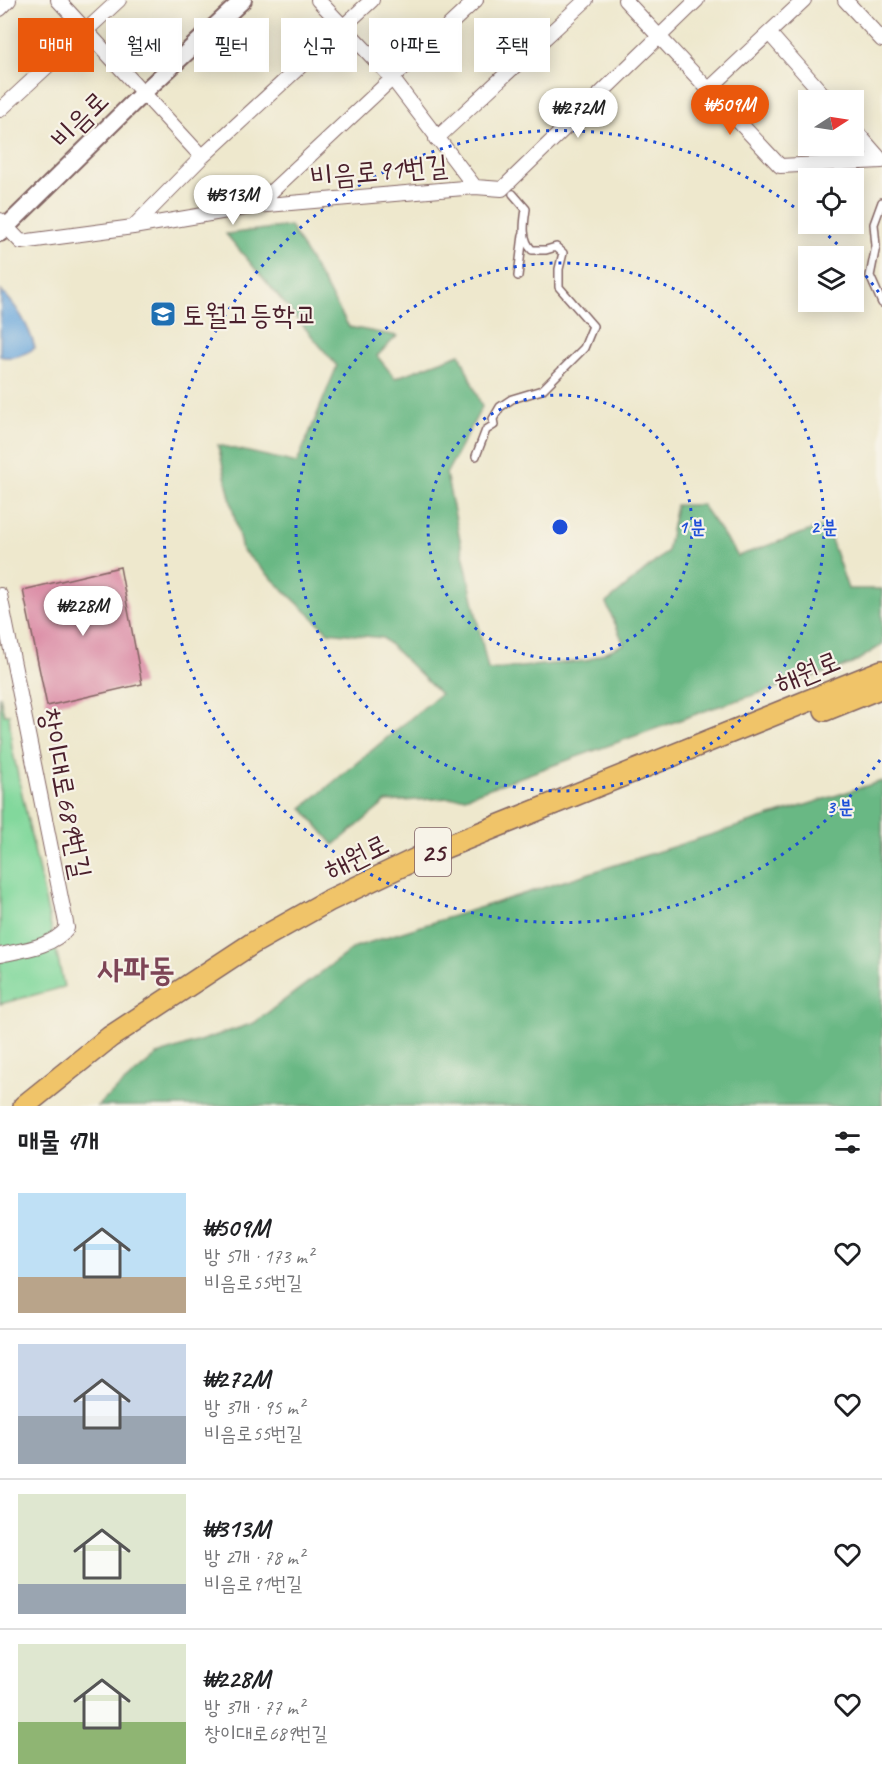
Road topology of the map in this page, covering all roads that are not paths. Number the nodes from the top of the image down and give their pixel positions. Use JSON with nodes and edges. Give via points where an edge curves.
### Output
{"nodes":[{"id":1,"x":9,"y":0,"type":"edge"},
{"id":2,"x":58,"y":0,"type":"edge"},
{"id":3,"x":119,"y":0,"type":"edge"},
{"id":4,"x":243,"y":0,"type":"edge"},
{"id":5,"x":318,"y":0,"type":"edge"},
{"id":6,"x":372,"y":0,"type":"edge"},
{"id":7,"x":476,"y":0,"type":"edge"},
{"id":8,"x":586,"y":0,"type":"edge"},
{"id":9,"x":625,"y":0,"type":"edge"},
{"id":10,"x":697,"y":0,"type":"edge"},
{"id":11,"x":804,"y":0,"type":"edge"},
{"id":12,"x":845,"y":0,"type":"edge"},
{"id":13,"x":0,"y":9,"type":"edge"},
{"id":14,"x":75,"y":18,"type":"edge"},
{"id":15,"x":335,"y":18,"type":"edge"},
{"id":16,"x":353,"y":18,"type":"edge"},
{"id":17,"x":94,"y":23,"type":"edge"},
{"id":18,"x":769,"y":33,"type":"junction"},
{"id":19,"x":880,"y":34,"type":"edge"},
{"id":20,"x":658,"y":36,"type":"junction"},
{"id":21,"x":94,"y":39,"type":"edge"},
{"id":22,"x":357,"y":42,"type":"edge"},
{"id":23,"x":41,"y":72,"type":"edge"},
{"id":24,"x":294,"y":72,"type":"edge"},
{"id":25,"x":392,"y":78,"type":"junction"},
{"id":26,"x":708,"y":90,"type":"junction"},
{"id":27,"x":819,"y":90,"type":"edge"},
{"id":28,"x":144,"y":92,"type":"junction"},
{"id":29,"x":0,"y":110,"type":"edge"},
{"id":30,"x":436,"y":139,"type":"junction"},
{"id":31,"x":864,"y":140,"type":"edge"},
{"id":32,"x":202,"y":157,"type":"junction"},
{"id":33,"x":882,"y":161,"type":"edge"},
{"id":34,"x":515,"y":179,"type":"junction"},
{"id":35,"x":476,"y":187,"type":"junction"},
{"id":36,"x":513,"y":194,"type":"joint"},
{"id":37,"x":882,"y":202,"type":"edge"},
{"id":38,"x":256,"y":206,"type":"junction"},
{"id":39,"x":2,"y":227,"type":"edge"},
{"id":40,"x":133,"y":227,"type":"junction"},
{"id":41,"x":524,"y":227,"type":"junction"},
{"id":42,"x":518,"y":276,"type":"dead end"},
{"id":43,"x":882,"y":303,"type":"edge"},
{"id":44,"x":476,"y":456,"type":"dead end"},
{"id":45,"x":0,"y":596,"type":"edge"},
{"id":46,"x":882,"y":671,"type":"edge"},
{"id":47,"x":876,"y":692,"type":"edge"},
{"id":48,"x":0,"y":955,"type":"edge"},
{"id":49,"x":24,"y":1106,"type":"edge"},
{"id":50,"x":34,"y":1106,"type":"edge"}],
"edges":[{"from":1,"to":13,"type":"street"},
{"from":2,"to":14,"type":"street"},
{"from":3,"to":17,"type":"street"},
{"from":4,"to":28,"type":"street","name":"비음로"},
{"from":5,"to":15,"type":"street"},
{"from":6,"to":16,"type":"street"},
{"from":7,"to":25,"type":"street"},
{"from":8,"to":30,"type":"street"},
{"from":9,"to":20,"type":"street"},
{"from":10,"to":20,"type":"street"},
{"from":11,"to":18,"type":"street"},
{"from":12,"to":19,"type":"street"},
{"from":18,"to":26,"type":"street"},
{"from":18,"to":27,"type":"street"},
{"from":20,"to":26,"type":"street"},
{"from":20,"to":34,"type":"street"},
{"from":21,"to":28,"type":"street"},
{"from":22,"to":25,"type":"street"},
{"from":23,"to":29,"type":"street"},
{"from":24,"to":32,"type":"street"},
{"from":25,"to":30,"type":"street"},
{"from":25,"to":38,"type":"street"},
{"from":26,"to":33,"type":"street","via":[[780,166]]},
{"from":28,"to":32,"type":"street"},
{"from":28,"to":39,"type":"street","name":"비음로"},
{"from":30,"to":35,"type":"street"},
{"from":31,"to":33,"type":"street"},
{"from":32,"to":40,"type":"street"},
{"from":34,"to":35,"type":"street","name":"비음로91번길","via":[[502,189]]},
{"from":34,"to":36,"type":"street"},
{"from":35,"to":38,"type":"street","name":"비음로91번길"},
{"from":36,"to":41,"type":"lane","via":[[526,209]]},
{"from":37,"to":43,"type":"lane","via":[[874,224],[876,246],[870,276]]},
{"from":38,"to":40,"type":"street","name":"비음로91번길"},
{"from":39,"to":40,"type":"street","name":"비음로91번길","via":[[21,242]]},
{"from":41,"to":42,"type":"lane"},
{"from":41,"to":44,"type":"lane","via":[[526,244],[532,250],[556,247],[563,253],[559,287],[593,326],[584,348],[542,390],[500,407]]},
{"from":45,"to":48,"type":"street","name":"창이대로689번길","via":[[67,928],[60,937]]},
{"from":46,"to":49,"type":"highway","name":"해원로","number":"25","via":[[416,859],[328,901],[252,943],[110,1037]]},
{"from":47,"to":50,"type":"highway","name":"해원로","number":"25","via":[[415,871],[270,945]]}]}
